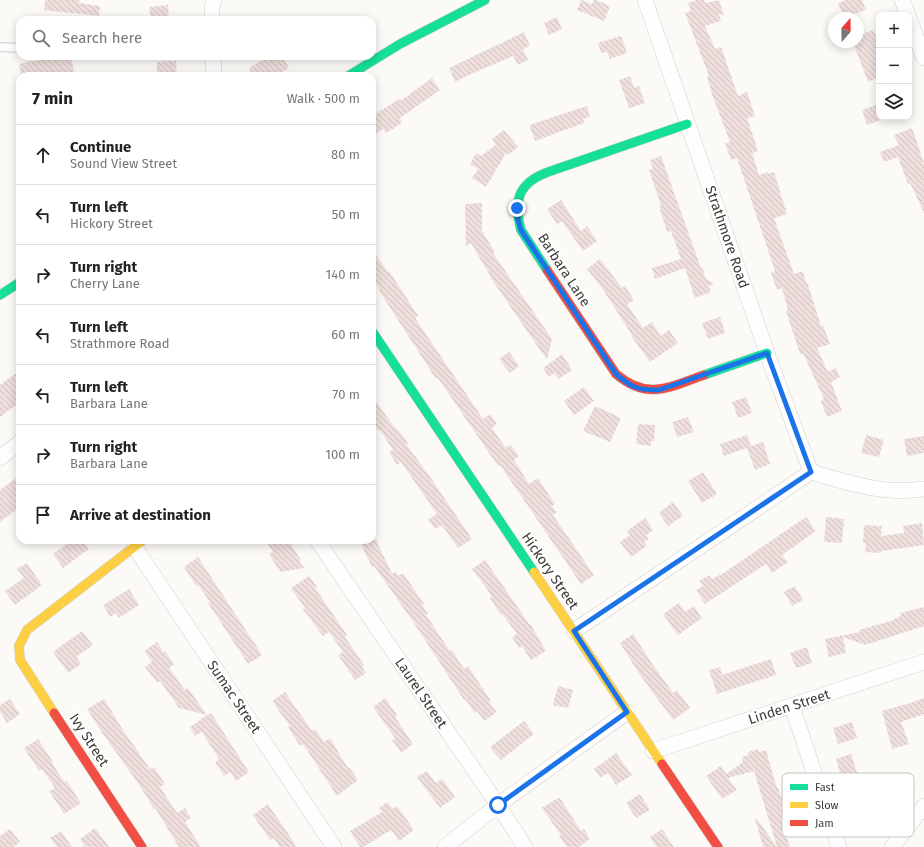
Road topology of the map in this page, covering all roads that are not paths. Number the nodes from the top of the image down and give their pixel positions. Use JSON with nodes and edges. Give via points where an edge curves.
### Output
{"nodes":[{"id":1,"x":214,"y":0,"type":"edge"},
{"id":2,"x":485,"y":0,"type":"edge"},
{"id":3,"x":645,"y":0,"type":"edge"},
{"id":4,"x":902,"y":0,"type":"edge"},
{"id":5,"x":906,"y":12,"type":"edge"},
{"id":6,"x":212,"y":16,"type":"edge"},
{"id":7,"x":912,"y":26,"type":"edge"},
{"id":8,"x":0,"y":47,"type":"edge"},
{"id":9,"x":16,"y":48,"type":"edge"},
{"id":10,"x":924,"y":58,"type":"edge"},
{"id":11,"x":376,"y":59,"type":"edge"},
{"id":12,"x":213,"y":60,"type":"edge"},
{"id":13,"x":374,"y":60,"type":"edge"},
{"id":14,"x":214,"y":72,"type":"edge"},
{"id":15,"x":354,"y":72,"type":"edge"},
{"id":16,"x":688,"y":124,"type":"junction"},
{"id":17,"x":16,"y":285,"type":"edge"},
{"id":18,"x":0,"y":295,"type":"edge"},
{"id":19,"x":376,"y":337,"type":"edge"},
{"id":20,"x":767,"y":353,"type":"junction"},
{"id":21,"x":16,"y":445,"type":"edge"},
{"id":22,"x":0,"y":458,"type":"edge"},
{"id":23,"x":811,"y":472,"type":"junction"},
{"id":24,"x":924,"y":489,"type":"edge"},
{"id":25,"x":138,"y":544,"type":"edge"},
{"id":26,"x":140,"y":544,"type":"edge"},
{"id":27,"x":320,"y":544,"type":"edge"},
{"id":28,"x":574,"y":631,"type":"junction"},
{"id":29,"x":924,"y":662,"type":"edge"},
{"id":30,"x":792,"y":706,"type":"junction"},
{"id":31,"x":627,"y":712,"type":"junction"},
{"id":32,"x":653,"y":751,"type":"junction"},
{"id":33,"x":814,"y":773,"type":"edge"},
{"id":34,"x":498,"y":805,"type":"junction"},
{"id":35,"x":924,"y":806,"type":"edge"},
{"id":36,"x":914,"y":819,"type":"edge"},
{"id":37,"x":836,"y":837,"type":"edge"},
{"id":38,"x":900,"y":837,"type":"edge"},
{"id":39,"x":142,"y":847,"type":"edge"},
{"id":40,"x":334,"y":847,"type":"edge"},
{"id":41,"x":445,"y":847,"type":"edge"},
{"id":42,"x":525,"y":847,"type":"edge"},
{"id":43,"x":718,"y":847,"type":"edge"},
{"id":44,"x":839,"y":847,"type":"edge"},
{"id":45,"x":892,"y":847,"type":"edge"}],
"edges":[{"from":1,"to":6,"type":"street"},
{"from":2,"to":11,"type":"street"},
{"from":3,"to":16,"type":"street","name":"Strathmore Road"},
{"from":4,"to":5,"type":"street"},
{"from":7,"to":10,"type":"street"},
{"from":8,"to":9,"type":"lane"},
{"from":12,"to":14,"type":"street"},
{"from":13,"to":15,"type":"street"},
{"from":16,"to":20,"type":"street","name":"Strathmore Road"},
{"from":16,"to":20,"type":"street","name":"Barbara Lane","via":[[550,171],[530,181],[519,198],[517,208],[521,230],[616,374],[628,384],[642,390],[659,390]]},
{"from":17,"to":18,"type":"street"},
{"from":19,"to":28,"type":"street","name":"Hickory Street"},
{"from":20,"to":23,"type":"street","name":"Strathmore Road"},
{"from":21,"to":22,"type":"street"},
{"from":23,"to":24,"type":"street","via":[[883,490]]},
{"from":23,"to":28,"type":"street"},
{"from":25,"to":39,"type":"street","name":"Ivy Street","via":[[27,630],[19,646],[20,660]]},
{"from":26,"to":40,"type":"street","name":"Sumac Street"},
{"from":27,"to":34,"type":"street","name":"Laurel Street"},
{"from":28,"to":31,"type":"street","name":"Hickory Street"},
{"from":29,"to":30,"type":"street","name":"Linden Street"},
{"from":30,"to":32,"type":"street","name":"Linden Street"},
{"from":30,"to":33,"type":"street"},
{"from":31,"to":32,"type":"street","name":"Hickory Street"},
{"from":31,"to":34,"type":"street"},
{"from":32,"to":43,"type":"street","name":"Hickory Street"},
{"from":34,"to":41,"type":"street"},
{"from":34,"to":42,"type":"street","name":"Laurel Street"},
{"from":35,"to":36,"type":"street"},
{"from":37,"to":44,"type":"street"},
{"from":38,"to":45,"type":"street"}]}
